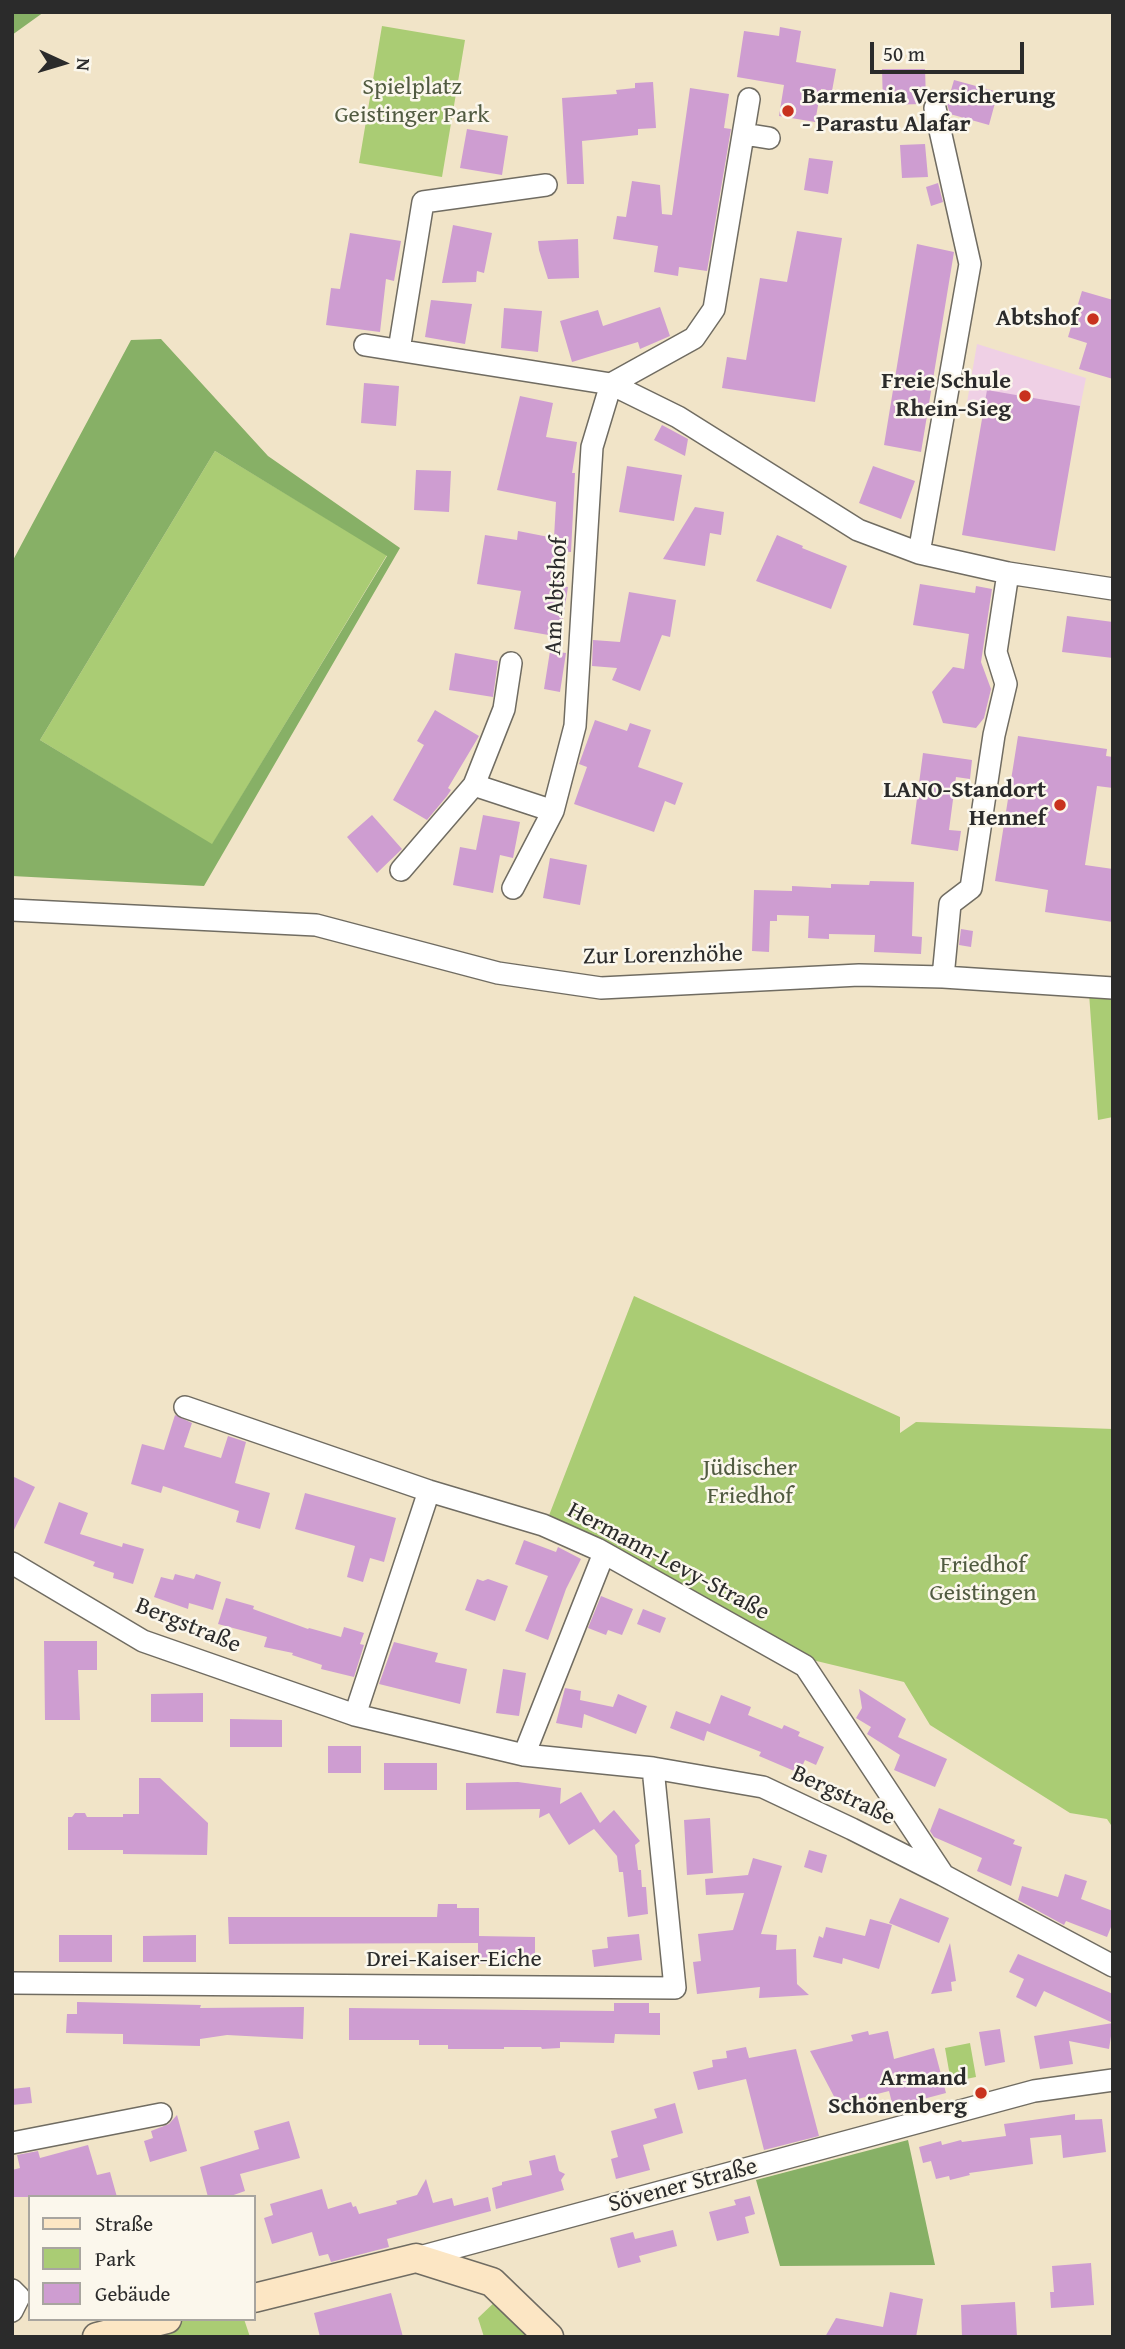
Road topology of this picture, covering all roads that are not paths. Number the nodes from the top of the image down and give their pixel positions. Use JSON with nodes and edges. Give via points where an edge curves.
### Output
{"nodes":[{"id":1,"x":749,"y":99,"type":"dead end"},
{"id":2,"x":936,"y":108,"type":"dead end"},
{"id":3,"x":744,"y":134,"type":"junction"},
{"id":4,"x":769,"y":138,"type":"dead end"},
{"id":5,"x":546,"y":186,"type":"dead end"},
{"id":6,"x":365,"y":345,"type":"dead end"},
{"id":7,"x":399,"y":351,"type":"junction"},
{"id":8,"x":611,"y":384,"type":"junction"},
{"id":9,"x":919,"y":553,"type":"junction"},
{"id":10,"x":1008,"y":573,"type":"junction"},
{"id":11,"x":1113,"y":589,"type":"edge"},
{"id":12,"x":510,"y":663,"type":"dead end"},
{"id":13,"x":474,"y":785,"type":"junction"},
{"id":14,"x":554,"y":811,"type":"junction"},
{"id":15,"x":401,"y":870,"type":"dead end"},
{"id":16,"x":513,"y":888,"type":"dead end"},
{"id":17,"x":12,"y":910,"type":"edge"},
{"id":18,"x":943,"y":977,"type":"junction"},
{"id":19,"x":1113,"y":988,"type":"edge"},
{"id":20,"x":185,"y":1407,"type":"dead end"},
{"id":21,"x":429,"y":1491,"type":"junction"},
{"id":22,"x":604,"y":1553,"type":"junction"},
{"id":23,"x":12,"y":1563,"type":"edge"},
{"id":24,"x":355,"y":1715,"type":"junction"},
{"id":25,"x":524,"y":1755,"type":"junction"},
{"id":26,"x":653,"y":1768,"type":"junction"},
{"id":27,"x":943,"y":1875,"type":"junction"},
{"id":28,"x":1113,"y":1966,"type":"edge"},
{"id":29,"x":12,"y":1983,"type":"edge"},
{"id":30,"x":1113,"y":2080,"type":"edge"},
{"id":31,"x":161,"y":2114,"type":"dead end"},
{"id":32,"x":12,"y":2144,"type":"edge"},
{"id":33,"x":416,"y":2258,"type":"junction"},
{"id":34,"x":12,"y":2290,"type":"edge"},
{"id":35,"x":256,"y":2298,"type":"edge"},
{"id":36,"x":12,"y":2311,"type":"edge"},
{"id":37,"x":159,"y":2321,"type":"edge"},
{"id":38,"x":97,"y":2337,"type":"edge"},
{"id":39,"x":549,"y":2337,"type":"edge"}],
"edges":[{"from":1,"to":3,"type":"street"},
{"from":2,"to":9,"type":"street","via":[[970,264]]},
{"from":3,"to":4,"type":"street"},
{"from":3,"to":8,"type":"street","via":[[714,309],[694,338]]},
{"from":5,"to":7,"type":"street","via":[[423,202]]},
{"from":6,"to":7,"type":"street"},
{"from":7,"to":8,"type":"street"},
{"from":8,"to":9,"type":"street","via":[[678,417],[858,530]]},
{"from":8,"to":14,"type":"street","name":"Am Abtshof","via":[[592,447],[575,726]]},
{"from":9,"to":10,"type":"street"},
{"from":10,"to":11,"type":"street"},
{"from":10,"to":18,"type":"street","via":[[996,652],[1006,684],[971,888],[950,904]]},
{"from":12,"to":13,"type":"street","name":"Am Abtshof","via":[[504,709]]},
{"from":13,"to":14,"type":"street"},
{"from":13,"to":15,"type":"street","name":"Am Abtshof"},
{"from":14,"to":16,"type":"street","name":"Am Abtshof"},
{"from":17,"to":18,"type":"street","name":"Zur Lorenzhöhe","via":[[316,925],[498,973],[601,988],[859,975]]},
{"from":18,"to":19,"type":"street","name":"Zur Lorenzhöhe"},
{"from":20,"to":21,"type":"street","name":"Hermann-Levy-Straße"},
{"from":21,"to":22,"type":"street","name":"Hermann-Levy-Straße","via":[[543,1525]]},
{"from":21,"to":24,"type":"street"},
{"from":22,"to":25,"type":"street"},
{"from":22,"to":27,"type":"street","name":"Hermann-Levy-Straße","via":[[805,1666]]},
{"from":23,"to":24,"type":"street","name":"Bergstraße","via":[[143,1641]]},
{"from":24,"to":25,"type":"street","name":"Bergstraße"},
{"from":25,"to":26,"type":"street","name":"Bergstraße"},
{"from":26,"to":27,"type":"street","name":"Bergstraße","via":[[763,1787]]},
{"from":26,"to":29,"type":"street","name":"Drei-Kaiser-Eiche","via":[[675,1988]]},
{"from":27,"to":28,"type":"street","name":"Bergstraße"},
{"from":30,"to":33,"type":"street","name":"Sövener Straße","via":[[1034,2091]]},
{"from":31,"to":32,"type":"street"},
{"from":33,"to":35,"type":"main road","name":"Sövener Straße"},
{"from":33,"to":39,"type":"main road","via":[[492,2282]]},
{"from":34,"to":36,"type":"street","via":[[19,2297]]},
{"from":37,"to":38,"type":"main road"}]}
